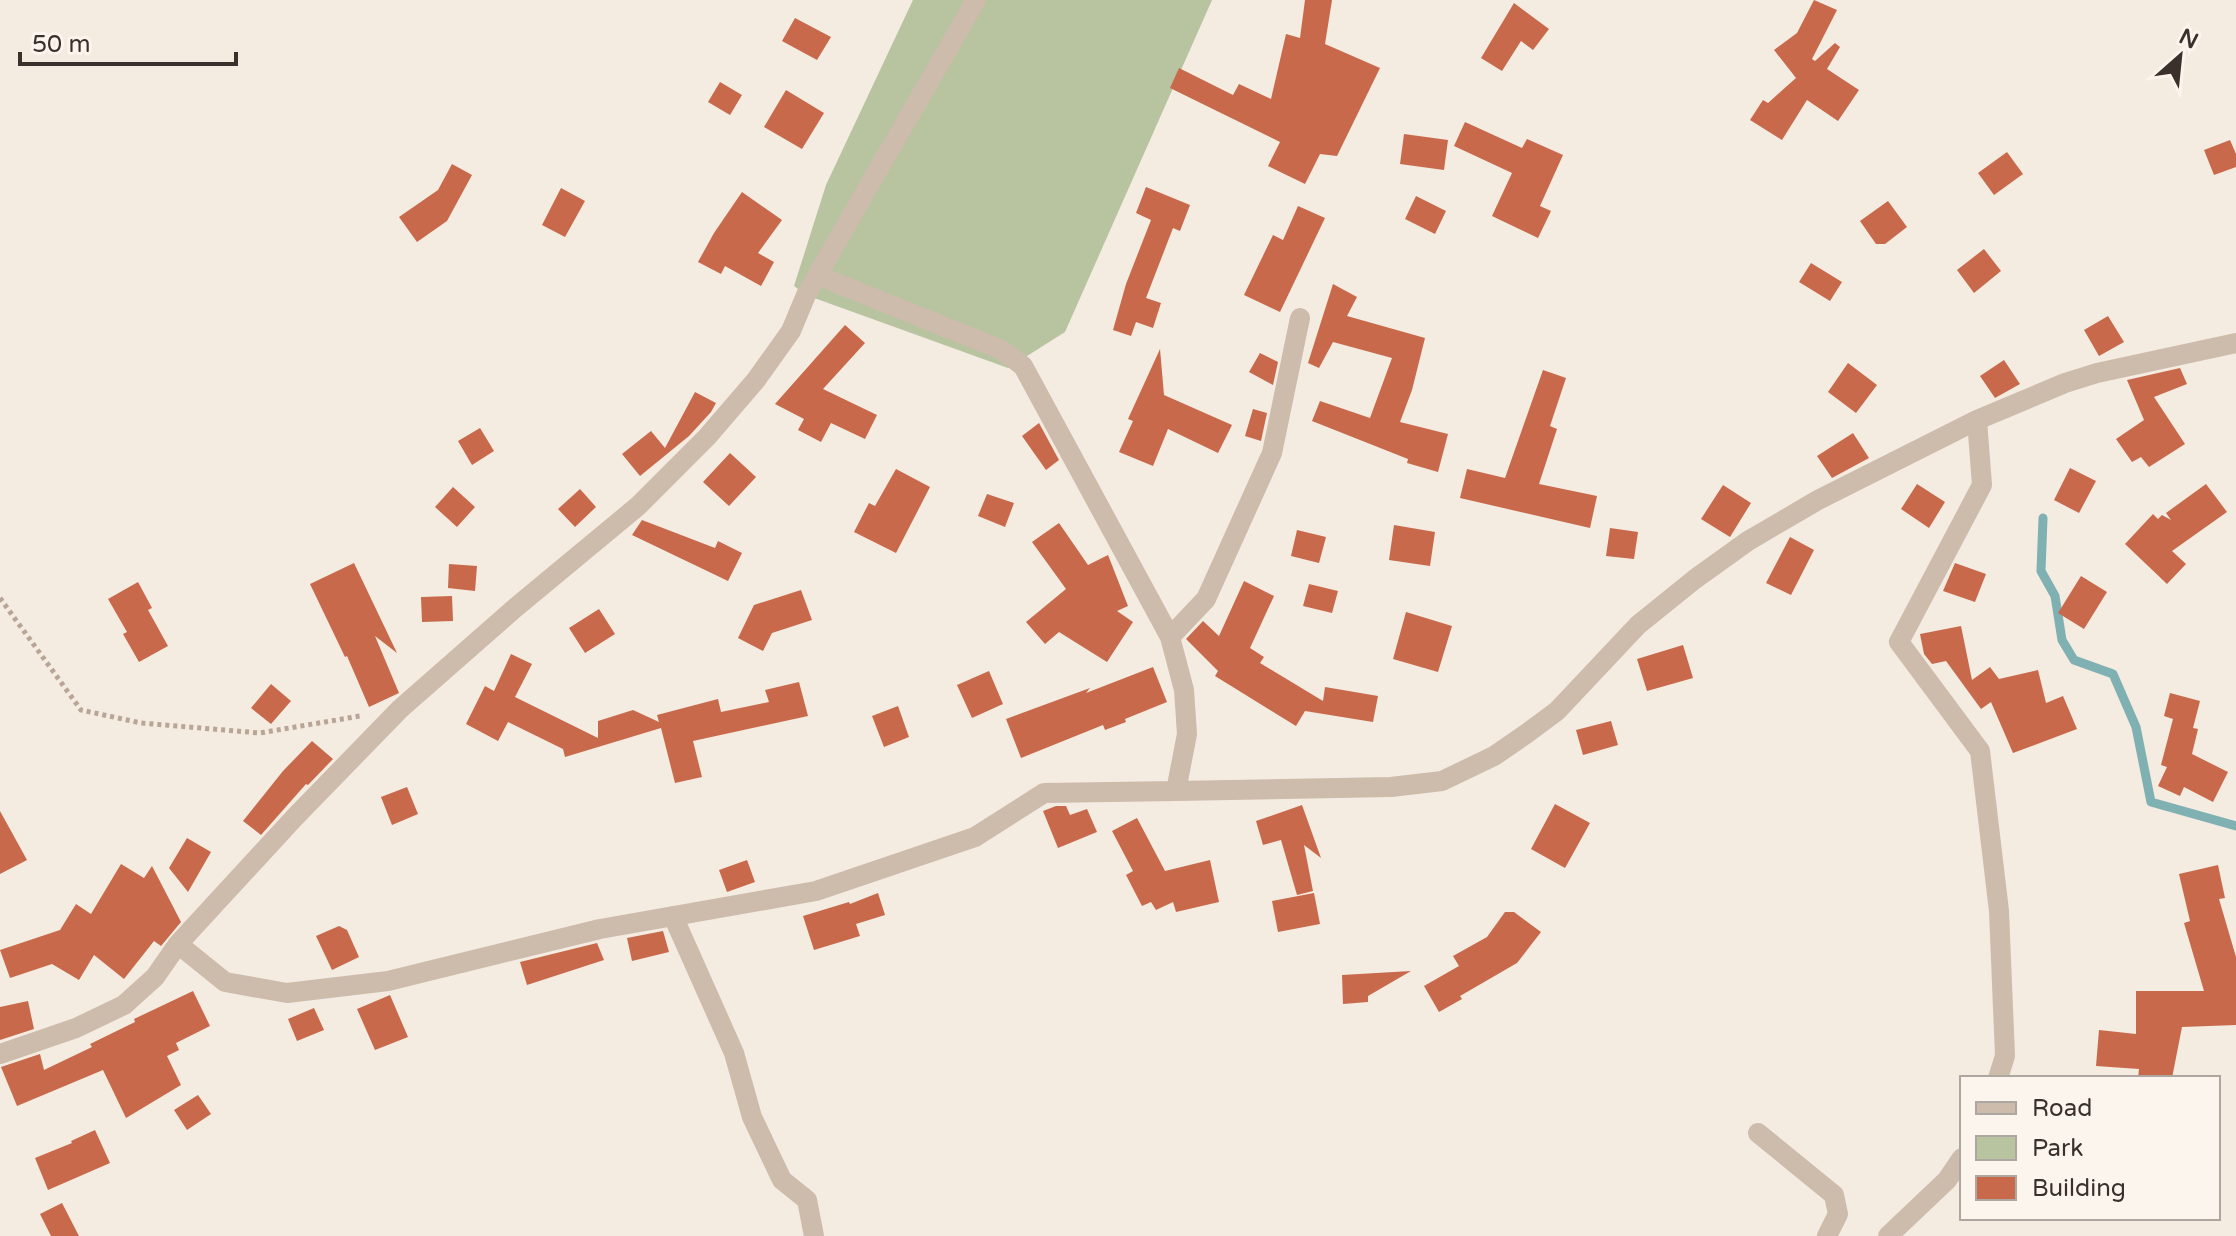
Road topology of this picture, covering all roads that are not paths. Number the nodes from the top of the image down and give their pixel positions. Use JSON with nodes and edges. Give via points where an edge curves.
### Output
{"nodes":[{"id":1,"x":976,"y":0,"type":"edge"},
{"id":2,"x":819,"y":276,"type":"junction"},
{"id":3,"x":1300,"y":318,"type":"dead end"},
{"id":4,"x":2236,"y":343,"type":"edge"},
{"id":5,"x":1977,"y":420,"type":"junction"},
{"id":6,"x":1170,"y":637,"type":"junction"},
{"id":7,"x":1176,"y":791,"type":"junction"},
{"id":8,"x":673,"y":916,"type":"junction"},
{"id":9,"x":178,"y":944,"type":"junction"},
{"id":10,"x":0,"y":1054,"type":"edge"},
{"id":11,"x":1999,"y":1076,"type":"edge"},
{"id":12,"x":1758,"y":1133,"type":"dead end"},
{"id":13,"x":1960,"y":1161,"type":"edge"},
{"id":14,"x":814,"y":1236,"type":"edge"},
{"id":15,"x":1827,"y":1236,"type":"edge"},
{"id":16,"x":1888,"y":1236,"type":"edge"}],
"edges":[{"from":1,"to":2,"type":"street"},
{"from":2,"to":6,"type":"street","via":[[1002,350],[1023,366]]},
{"from":2,"to":9,"type":"street","via":[[791,331],[707,437],[638,506],[400,709]]},
{"from":3,"to":6,"type":"street","via":[[1272,453],[1206,599]]},
{"from":4,"to":5,"type":"street","via":[[2097,373]]},
{"from":5,"to":7,"type":"street","via":[[1748,541],[1638,625],[1557,711],[1494,756],[1442,781],[1391,787]]},
{"from":5,"to":11,"type":"street","via":[[1982,485],[1899,642],[1980,751],[1999,911],[2005,1056]]},
{"from":6,"to":7,"type":"street","via":[[1184,690],[1187,734]]},
{"from":7,"to":8,"type":"street","via":[[1044,793],[975,837],[816,891]]},
{"from":8,"to":9,"type":"street","via":[[388,981],[287,993],[225,982]]},
{"from":8,"to":14,"type":"street","via":[[734,1053],[752,1117],[782,1180],[807,1200]]},
{"from":9,"to":10,"type":"street","via":[[155,977],[124,1005]]},
{"from":12,"to":15,"type":"street","via":[[1834,1195],[1838,1214]]},
{"from":13,"to":16,"type":"street"}]}
